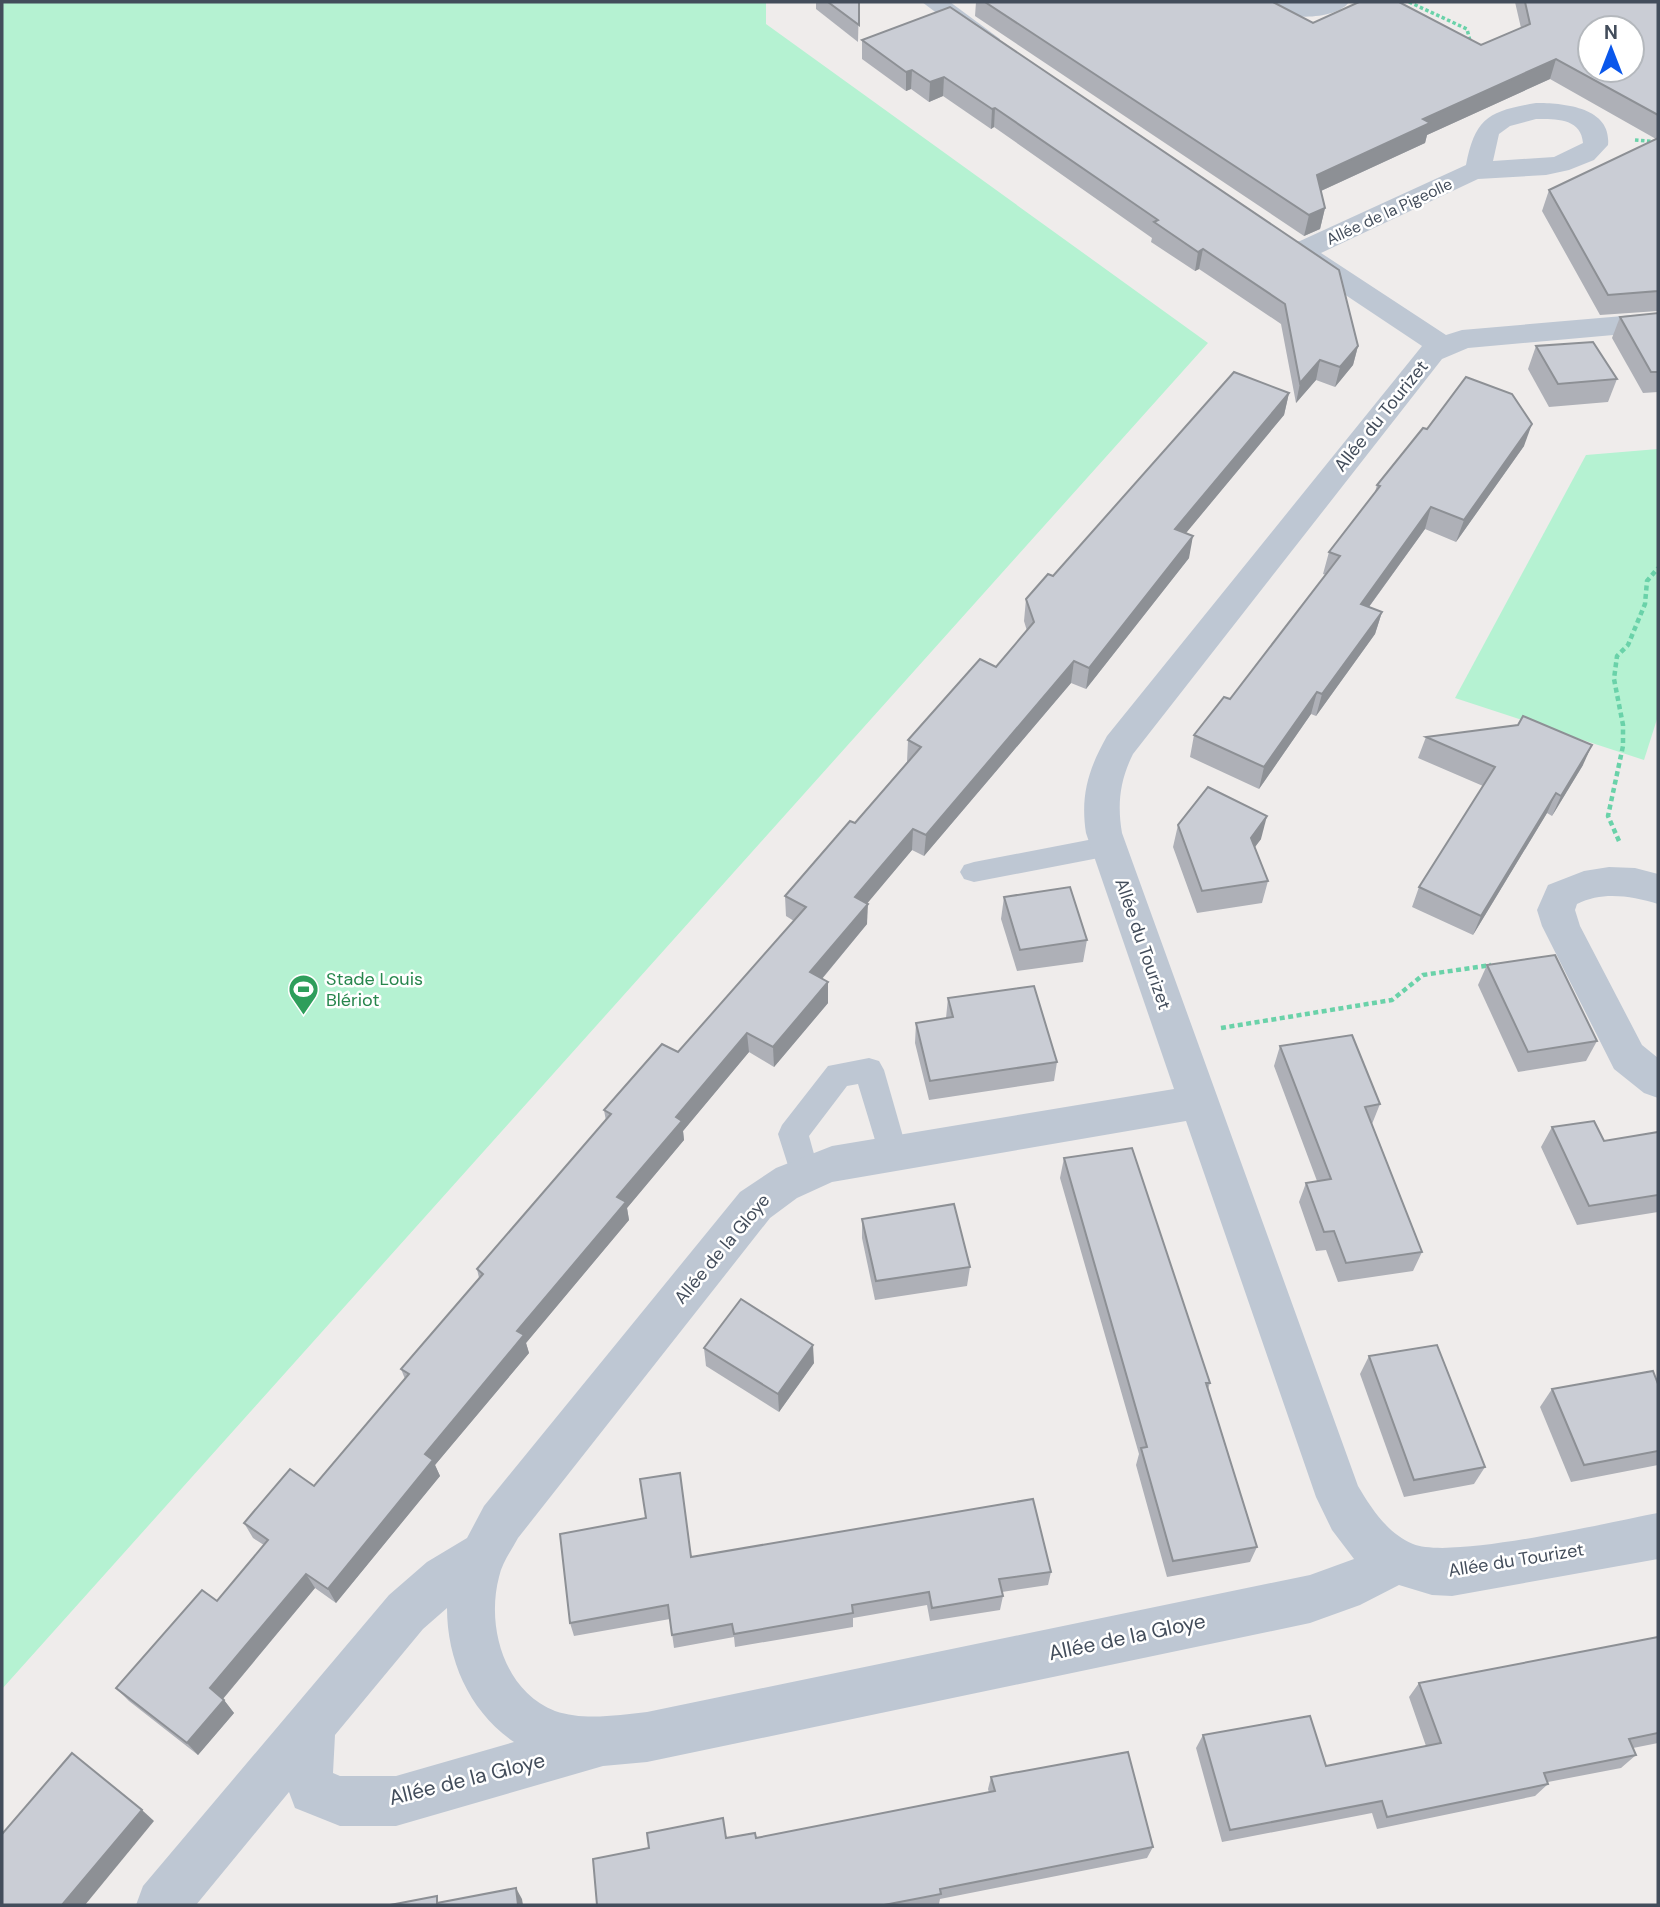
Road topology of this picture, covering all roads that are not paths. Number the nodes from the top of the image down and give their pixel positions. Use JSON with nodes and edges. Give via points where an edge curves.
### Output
{"nodes":[{"id":1,"x":934,"y":2,"type":"edge"},
{"id":2,"x":1276,"y":2,"type":"edge"},
{"id":3,"x":1337,"y":2,"type":"edge"},
{"id":4,"x":1007,"y":52,"type":"edge"},
{"id":5,"x":1478,"y":170,"type":"dead end"},
{"id":6,"x":1278,"y":236,"type":"edge"},
{"id":7,"x":1300,"y":251,"type":"junction"},
{"id":8,"x":1658,"y":322,"type":"edge"},
{"id":9,"x":1443,"y":345,"type":"junction"},
{"id":10,"x":1109,"y":846,"type":"junction"},
{"id":11,"x":974,"y":872,"type":"dead end"},
{"id":12,"x":1649,"y":886,"type":"edge"},
{"id":13,"x":1658,"y":1081,"type":"edge"},
{"id":14,"x":1198,"y":1102,"type":"junction"},
{"id":15,"x":893,"y":1154,"type":"junction"},
{"id":16,"x":804,"y":1172,"type":"junction"},
{"id":17,"x":1658,"y":1536,"type":"edge"},
{"id":18,"x":484,"y":1554,"type":"junction"},
{"id":19,"x":1394,"y":1561,"type":"junction"},
{"id":20,"x":312,"y":1724,"type":"junction"},
{"id":21,"x":605,"y":1741,"type":"junction"},
{"id":22,"x":162,"y":1905,"type":"edge"}],
"edges":[{"from":1,"to":4,"type":"street"},
{"from":2,"to":3,"type":"street","via":[[1298,10]]},
{"from":5,"to":7,"type":"street","name":"Allée de la Pigeolle"},
{"from":6,"to":7,"type":"street"},
{"from":7,"to":9,"type":"street"},
{"from":8,"to":9,"type":"street","name":"Allée du Tourizet","via":[[1462,339]]},
{"from":9,"to":10,"type":"street","name":"Allée du Tourizet","via":[[1421,365],[1121,745],[1100,790]]},
{"from":10,"to":11,"type":"lane"},
{"from":10,"to":14,"type":"street","name":"Allée du Tourizet"},
{"from":12,"to":13,"type":"street","via":[[1575,888],[1561,895],[1556,910],[1628,1057]]},
{"from":14,"to":15,"type":"street","name":"Allée de la Gloye"},
{"from":14,"to":19,"type":"street","name":"Allée du Tourizet","via":[[1339,1497],[1354,1526]]},
{"from":15,"to":16,"type":"street","name":"Allée de la Gloye"},
{"from":15,"to":16,"type":"lane","via":[[869,1070],[838,1075],[793,1134]]},
{"from":16,"to":18,"type":"street","name":"Allée de la Gloye","via":[[755,1205],[500,1522]]},
{"from":17,"to":19,"type":"street","name":"Allée du Tourizet","via":[[1451,1573],[1430,1573]]},
{"from":18,"to":20,"type":"street","via":[[444,1579],[406,1612]]},
{"from":18,"to":21,"type":"street","name":"Allée de la Gloye","via":[[470,1613],[473,1647],[486,1677],[508,1708],[528,1724],[558,1737]]},
{"from":19,"to":21,"type":"street","name":"Allée de la Gloye","via":[[1341,1592],[647,1737]]},
{"from":20,"to":21,"type":"street","name":"Allée de la Gloye","via":[[306,1768],[313,1790],[340,1801],[396,1801]]},
{"from":20,"to":22,"type":"street"}]}
